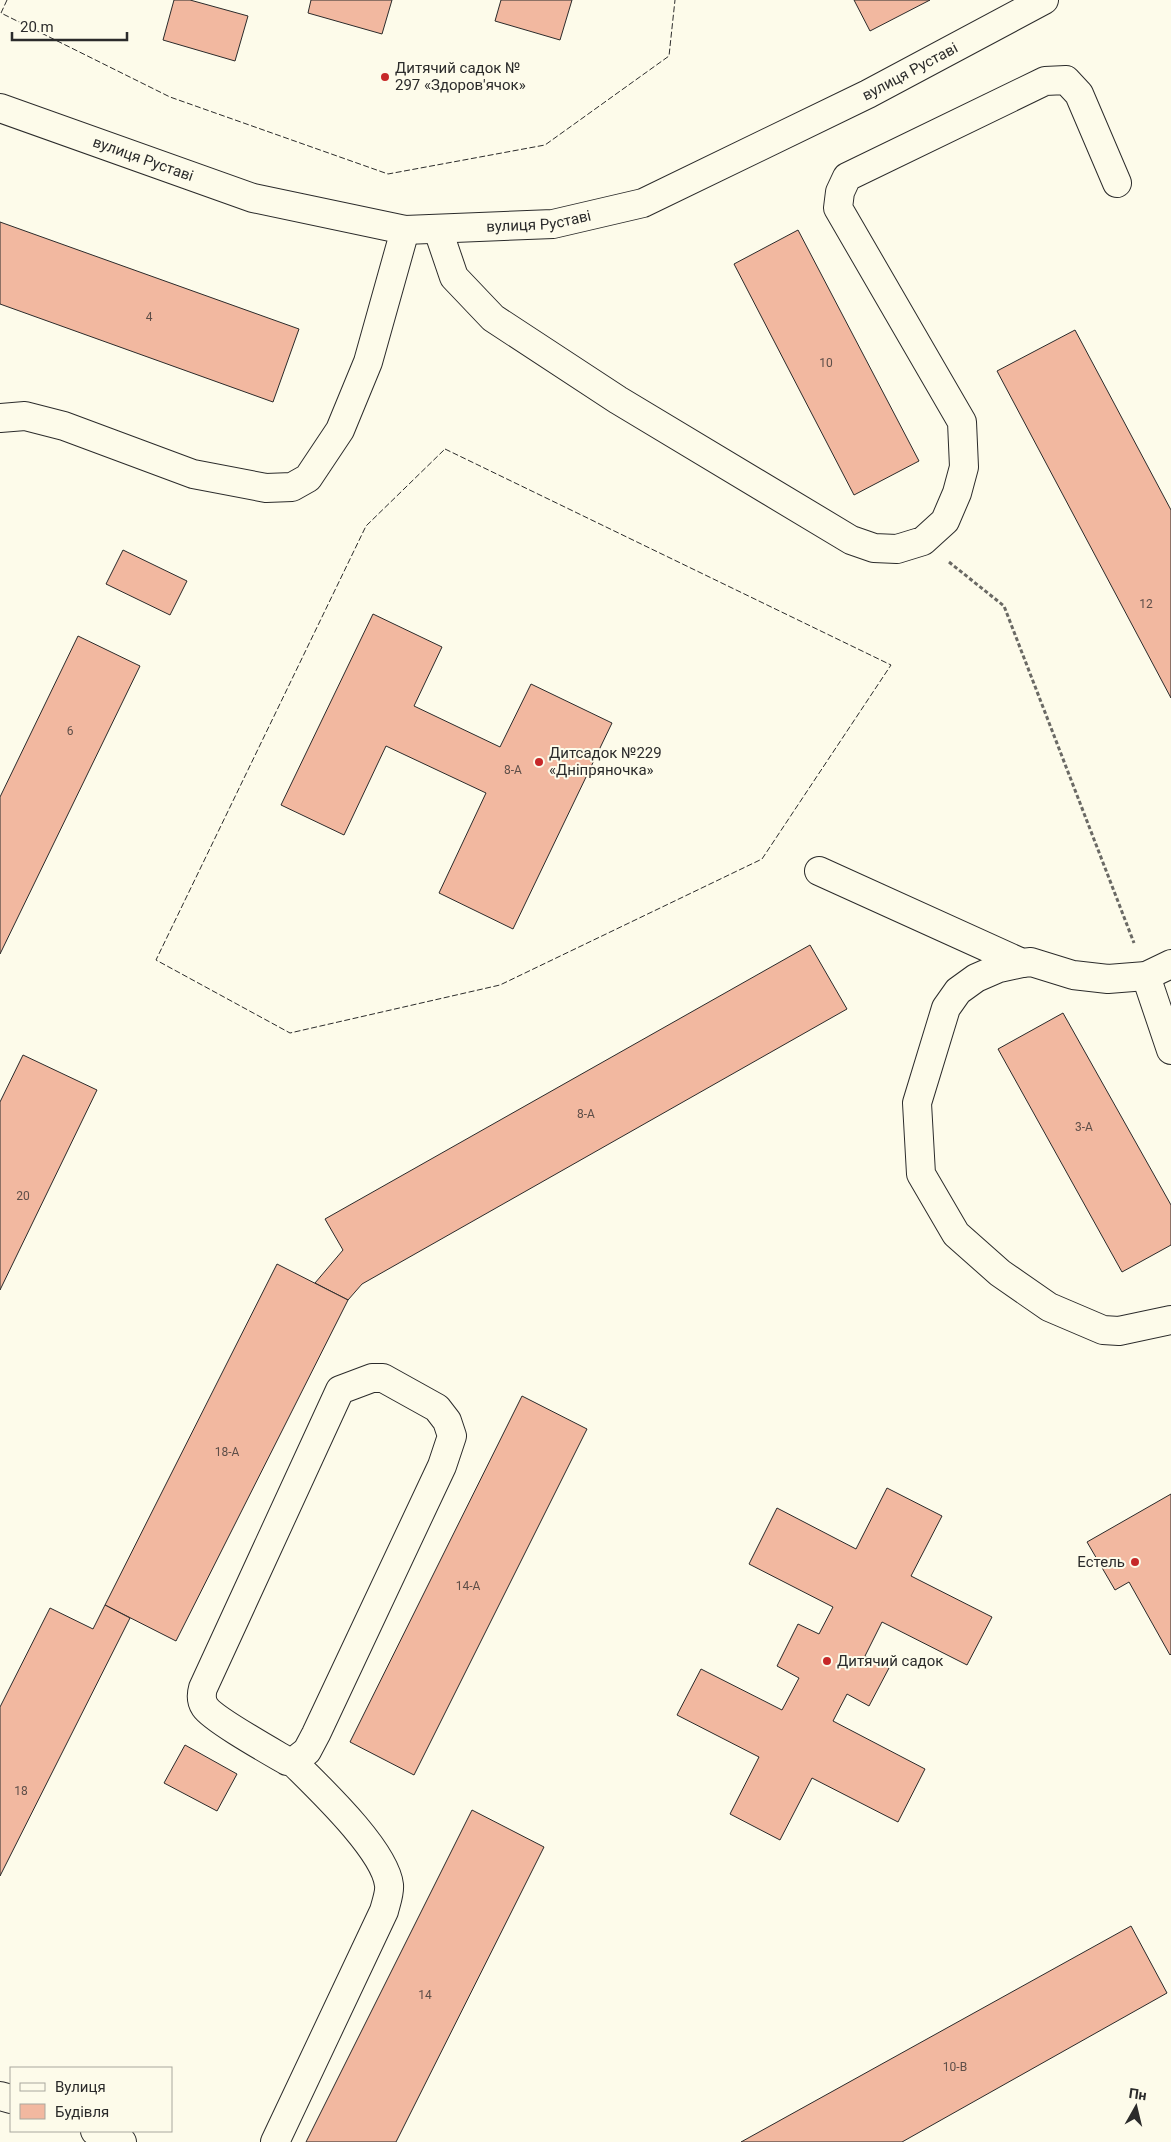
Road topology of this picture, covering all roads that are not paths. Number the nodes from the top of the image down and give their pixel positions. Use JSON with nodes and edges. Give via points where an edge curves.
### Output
{"nodes":[{"id":1,"x":1044,"y":0,"type":"edge"},
{"id":2,"x":0,"y":108,"type":"edge"},
{"id":3,"x":1117,"y":183,"type":"dead end"},
{"id":4,"x":405,"y":230,"type":"junction"},
{"id":5,"x":438,"y":230,"type":"junction"},
{"id":6,"x":0,"y":418,"type":"edge"},
{"id":7,"x":819,"y":871,"type":"dead end"},
{"id":8,"x":1022,"y":963,"type":"junction"},
{"id":9,"x":1171,"y":964,"type":"edge"},
{"id":10,"x":1146,"y":976,"type":"junction"},
{"id":11,"x":1171,"y":1050,"type":"edge"},
{"id":12,"x":1171,"y":1320,"type":"edge"},
{"id":13,"x":293,"y":1762,"type":"junction"},
{"id":14,"x":97,"y":2132,"type":"edge"},
{"id":15,"x":122,"y":2142,"type":"edge"},
{"id":16,"x":275,"y":2142,"type":"edge"}],
"edges":[{"from":1,"to":5,"type":"street","name":"вулиця Руставі","via":[[868,94],[643,203],[554,224]]},
{"from":2,"to":4,"type":"street","name":"вулиця Руставі","via":[[253,198]]},
{"from":3,"to":5,"type":"street","via":[[1079,94],[1066,80],[1045,81],[847,177],[840,192],[838,208],[962,422],[964,466],[945,521],[923,541],[897,549],[874,548],[850,540],[618,400],[493,318],[454,278]]},
{"from":4,"to":5,"type":"street","name":"вулиця Руставі"},
{"from":4,"to":6,"type":"street","via":[[368,362],[340,430],[308,478],[292,487],[266,488],[193,474],[64,426],[25,416]]},
{"from":7,"to":8,"type":"street"},
{"from":8,"to":10,"type":"street","via":[[1031,962],[1073,974],[1108,979]]},
{"from":8,"to":12,"type":"street","via":[[976,978],[958,991],[946,1008],[917,1103],[920,1174],[956,1234],[1000,1273],[1049,1307],[1103,1330],[1119,1331]]},
{"from":9,"to":10,"type":"street"},
{"from":10,"to":11,"type":"street"},
{"from":13,"to":13,"type":"street","via":[[206,1709],[202,1703],[203,1688],[340,1390],[372,1378],[383,1378],[437,1408],[447,1421],[452,1436],[442,1466],[316,1734],[307,1751]]},
{"from":13,"to":16,"type":"street","via":[[344,1813],[385,1867],[390,1887],[384,1911]]},
{"from":14,"to":15,"type":"street"}]}
